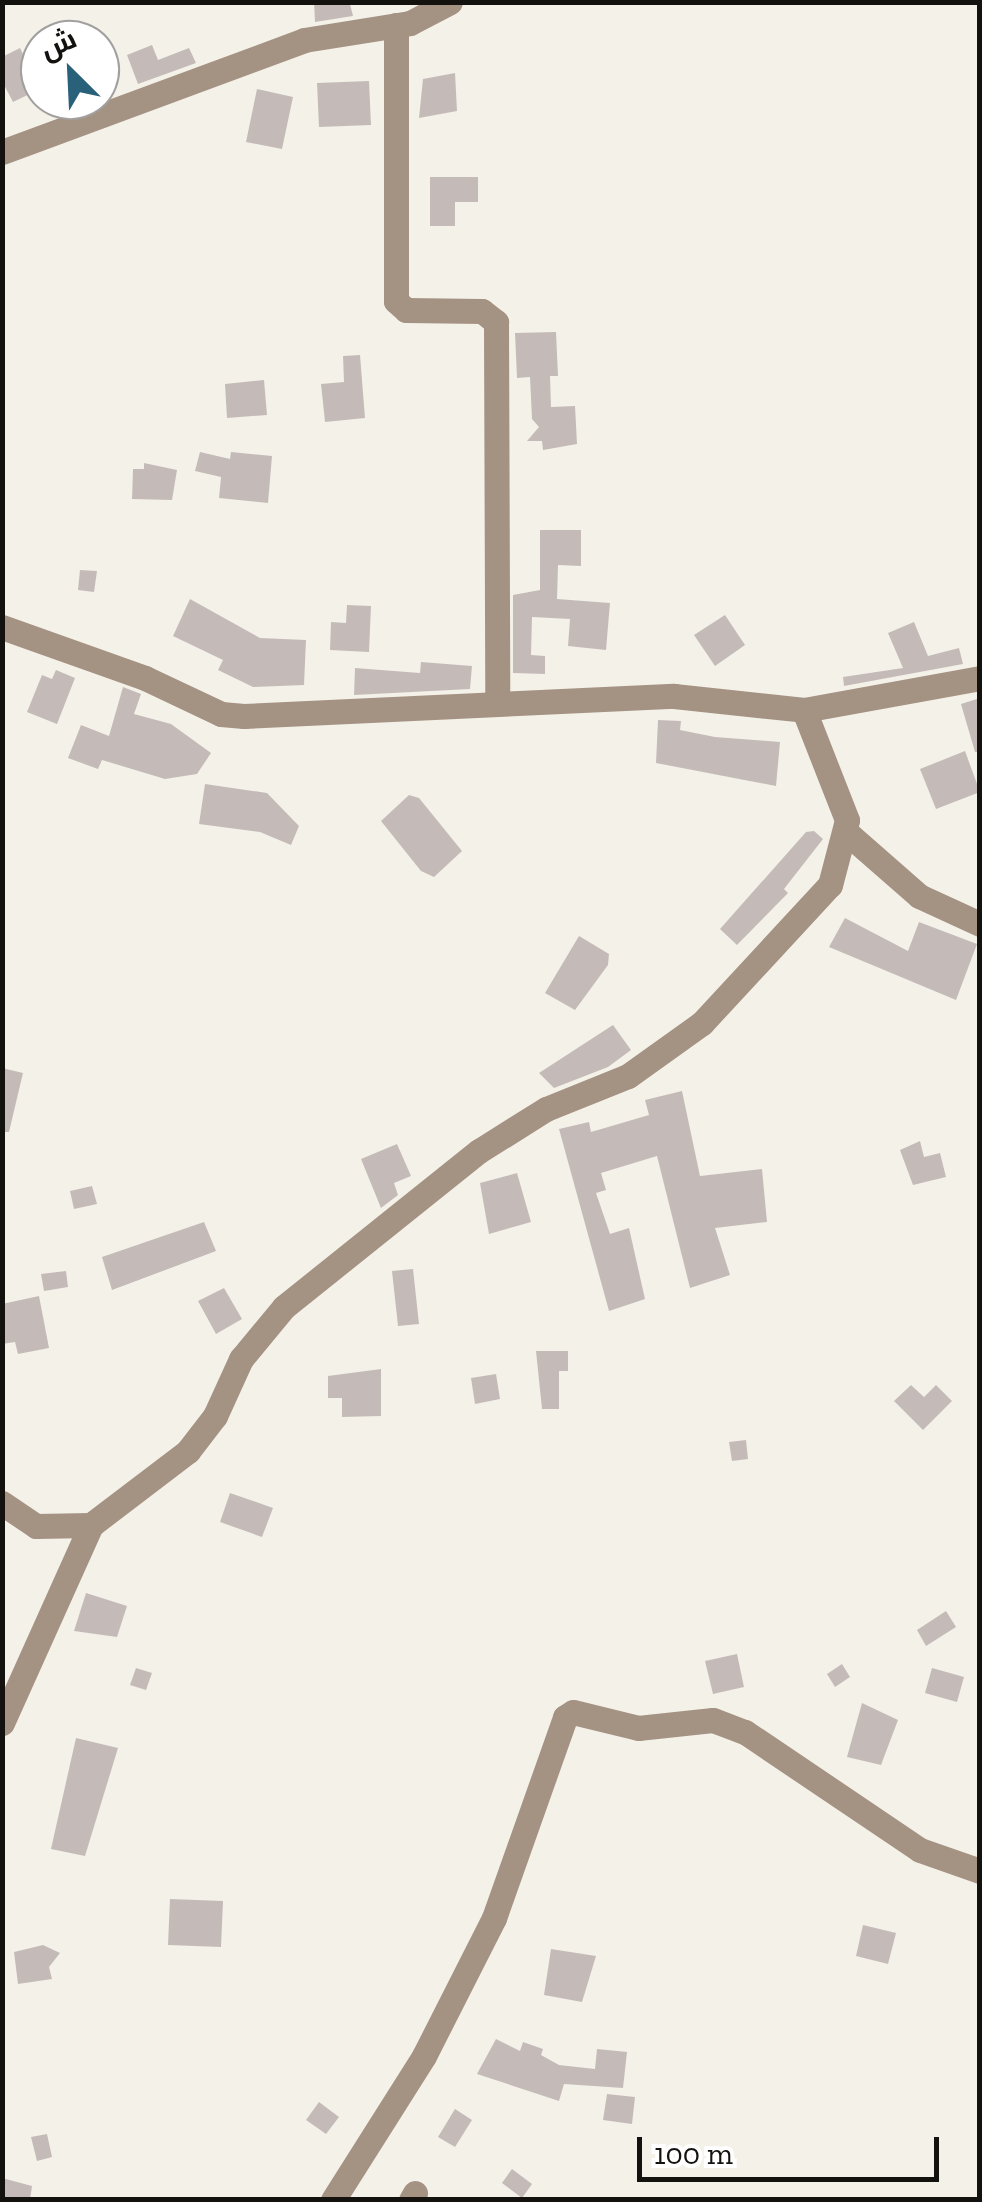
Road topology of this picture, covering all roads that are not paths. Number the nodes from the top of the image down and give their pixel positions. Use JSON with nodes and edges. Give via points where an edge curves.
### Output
{"nodes":[{"id":1,"x":450,"y":2,"type":"edge"},
{"id":2,"x":396,"y":25,"type":"junction"},
{"id":3,"x":2,"y":152,"type":"edge"},
{"id":4,"x":2,"y":627,"type":"edge"},
{"id":5,"x":980,"y":678,"type":"edge"},
{"id":6,"x":497,"y":701,"type":"junction"},
{"id":7,"x":804,"y":710,"type":"junction"},
{"id":8,"x":846,"y":832,"type":"junction"},
{"id":9,"x":980,"y":924,"type":"edge"},
{"id":10,"x":2,"y":1502,"type":"edge"},
{"id":11,"x":92,"y":1524,"type":"junction"},
{"id":12,"x":2,"y":1723,"type":"edge"},
{"id":13,"x":980,"y":1872,"type":"edge"},
{"id":14,"x":333,"y":2200,"type":"edge"}],
"edges":[{"from":1,"to":2,"type":"street"},
{"from":2,"to":3,"type":"street","via":[[304,40]]},
{"from":2,"to":6,"type":"street","via":[[396,301],[406,310],[482,311],[496,322]]},
{"from":4,"to":6,"type":"street","via":[[146,678],[221,714]]},
{"from":5,"to":7,"type":"street"},
{"from":6,"to":7,"type":"street","via":[[674,696]]},
{"from":7,"to":8,"type":"street"},
{"from":8,"to":9,"type":"street","via":[[918,896]]},
{"from":8,"to":11,"type":"street","via":[[830,885],[702,1023],[628,1076],[546,1109],[479,1151],[284,1307],[241,1359],[215,1416],[188,1451]]},
{"from":10,"to":11,"type":"street","via":[[36,1526]]},
{"from":11,"to":12,"type":"street"},
{"from":13,"to":14,"type":"street","via":[[920,1850],[745,1732],[713,1720],[638,1728],[573,1712],[565,1718],[494,1918],[424,2056]]}]}
